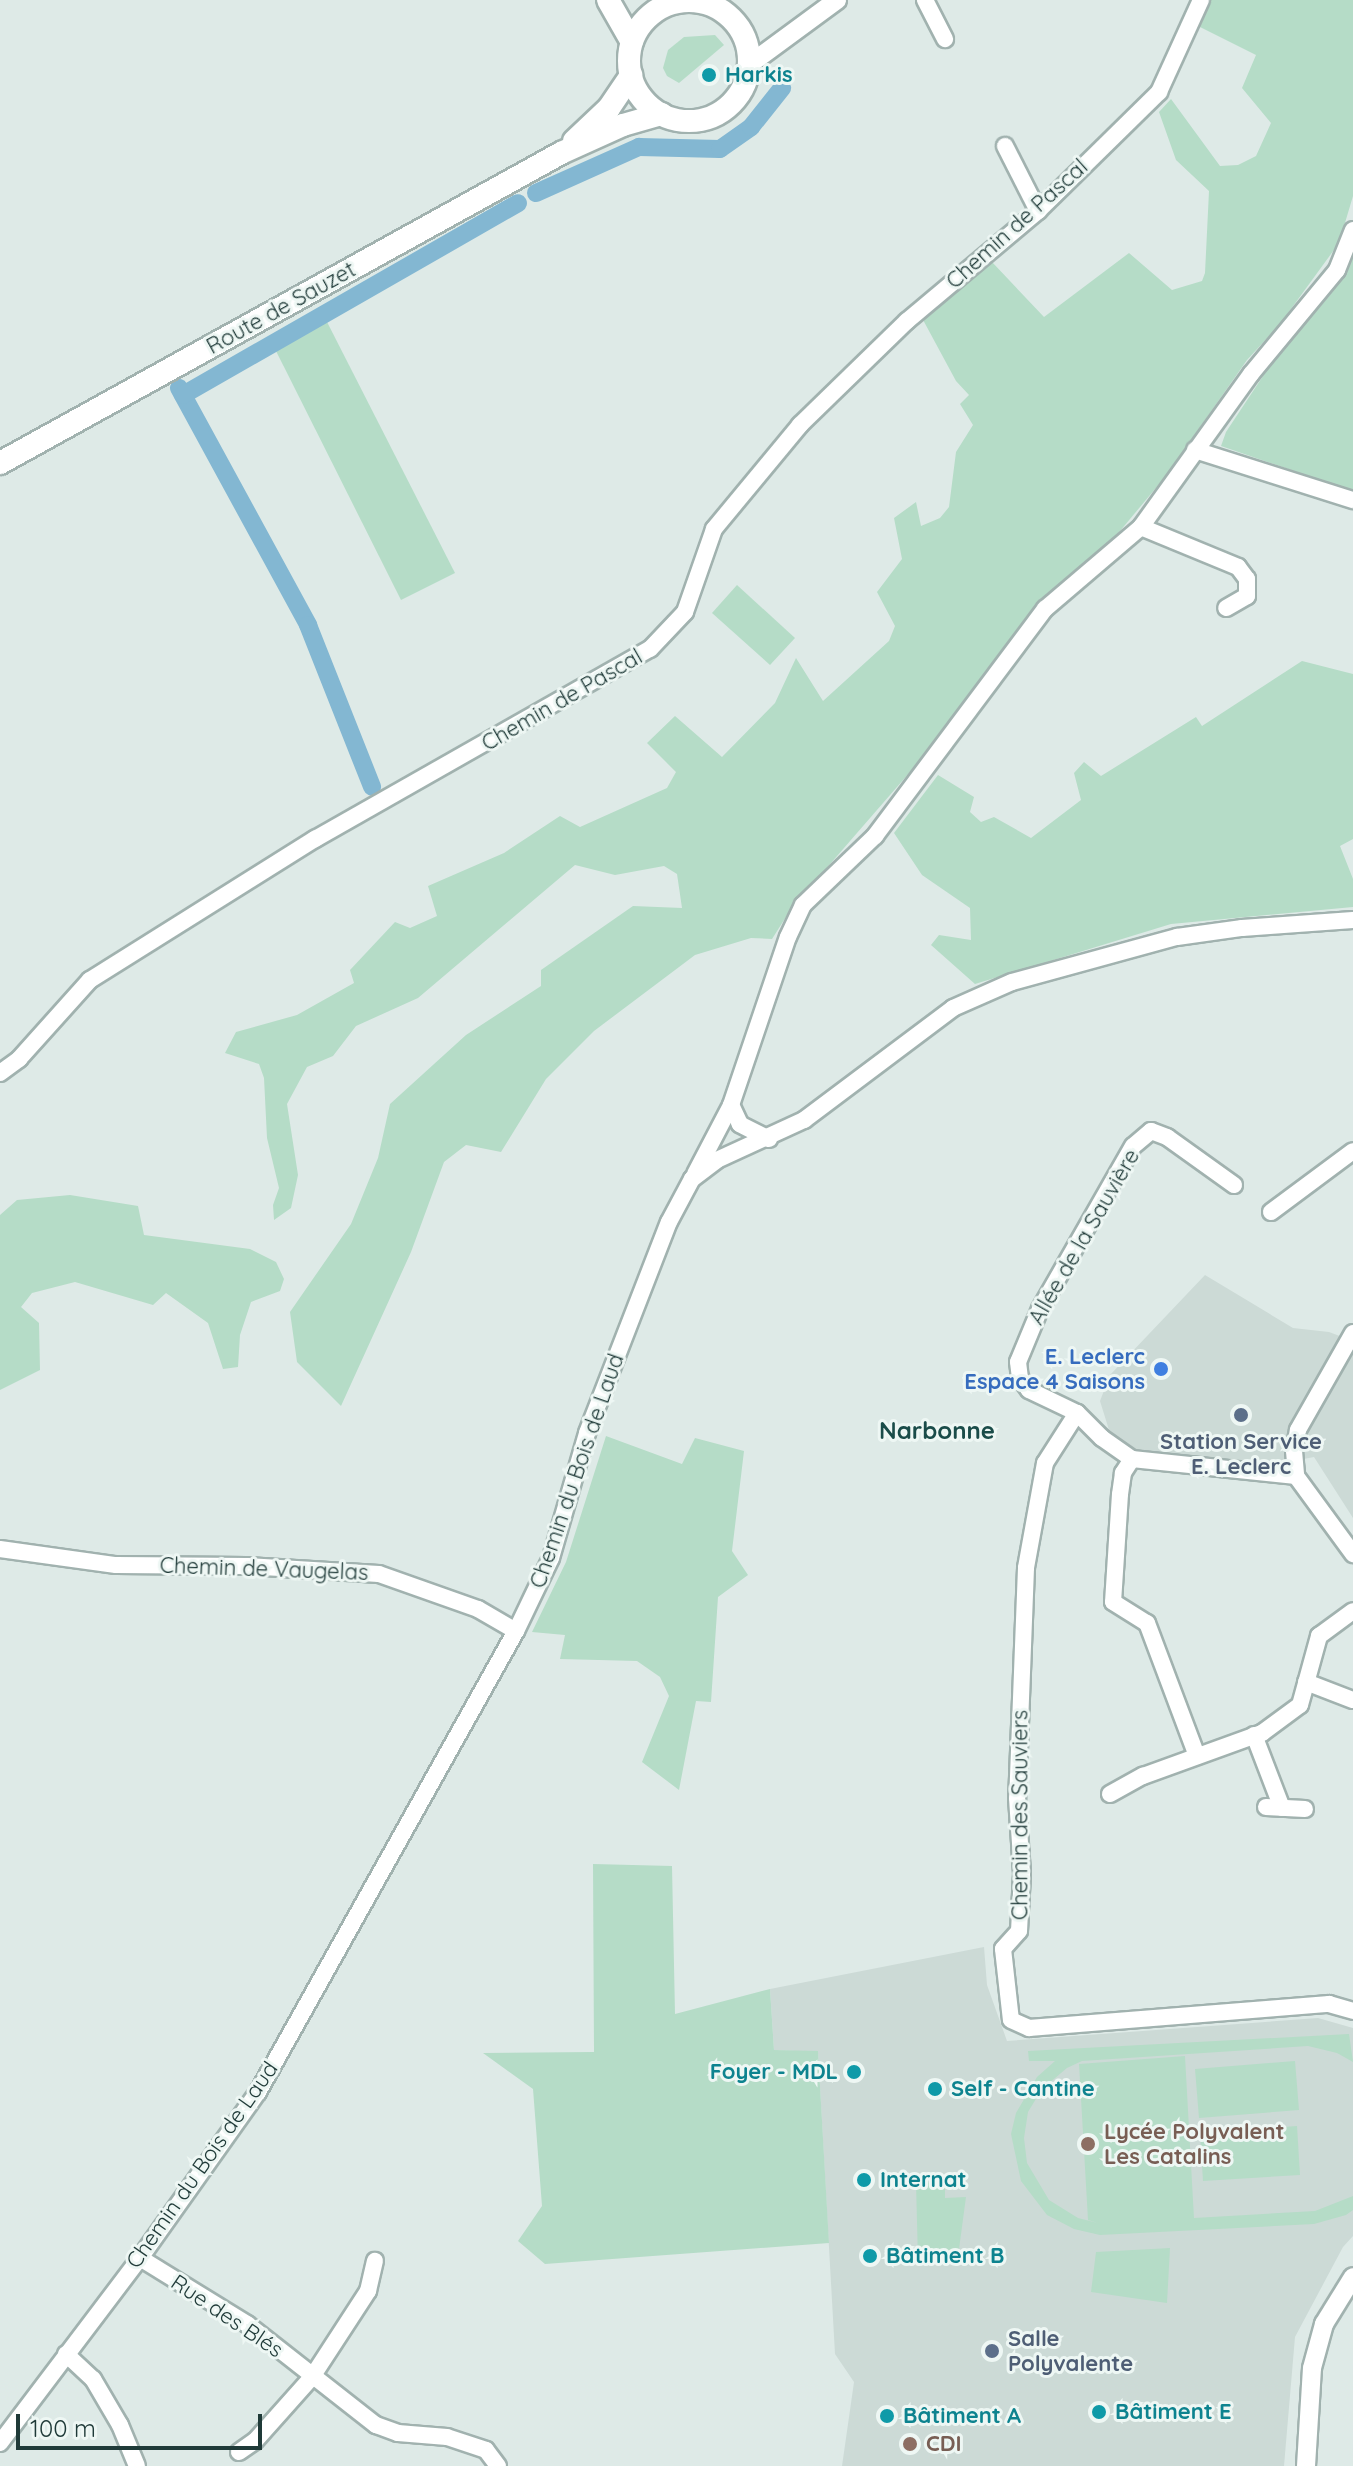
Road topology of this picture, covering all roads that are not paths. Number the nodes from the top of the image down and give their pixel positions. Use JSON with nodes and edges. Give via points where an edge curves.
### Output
{"nodes":[{"id":1,"x":608,"y":0,"type":"edge"},
{"id":2,"x":837,"y":0,"type":"edge"},
{"id":3,"x":925,"y":0,"type":"edge"},
{"id":4,"x":1201,"y":0,"type":"edge"},
{"id":5,"x":679,"y":1,"type":"edge"},
{"id":6,"x":737,"y":11,"type":"edge"},
{"id":7,"x":945,"y":39,"type":"dead end"},
{"id":8,"x":632,"y":42,"type":"junction"},
{"id":9,"x":750,"y":64,"type":"junction"},
{"id":10,"x":631,"y":75,"type":"junction"},
{"id":11,"x":661,"y":114,"type":"junction"},
{"id":12,"x":1005,"y":146,"type":"dead end"},
{"id":13,"x":561,"y":153,"type":"junction"},
{"id":14,"x":1038,"y":211,"type":"junction"},
{"id":15,"x":1353,"y":230,"type":"edge"},
{"id":16,"x":1195,"y":450,"type":"junction"},
{"id":17,"x":0,"y":463,"type":"edge"},
{"id":18,"x":1353,"y":500,"type":"edge"},
{"id":19,"x":1141,"y":527,"type":"junction"},
{"id":20,"x":1226,"y":608,"type":"dead end"},
{"id":21,"x":1353,"y":920,"type":"edge"},
{"id":22,"x":0,"y":1073,"type":"edge"},
{"id":23,"x":731,"y":1105,"type":"junction"},
{"id":24,"x":769,"y":1139,"type":"junction"},
{"id":25,"x":1353,"y":1151,"type":"edge"},
{"id":26,"x":692,"y":1179,"type":"junction"},
{"id":27,"x":1234,"y":1185,"type":"dead end"},
{"id":28,"x":1271,"y":1212,"type":"dead end"},
{"id":29,"x":1353,"y":1333,"type":"edge"},
{"id":30,"x":1077,"y":1413,"type":"junction"},
{"id":31,"x":1132,"y":1459,"type":"junction"},
{"id":32,"x":1296,"y":1476,"type":"junction"},
{"id":33,"x":0,"y":1549,"type":"edge"},
{"id":34,"x":1353,"y":1554,"type":"edge"},
{"id":35,"x":1353,"y":1611,"type":"edge"},
{"id":36,"x":516,"y":1631,"type":"junction"},
{"id":37,"x":1306,"y":1682,"type":"junction"},
{"id":38,"x":1353,"y":1700,"type":"edge"},
{"id":39,"x":1254,"y":1735,"type":"junction"},
{"id":40,"x":1197,"y":1756,"type":"junction"},
{"id":41,"x":1110,"y":1794,"type":"dead end"},
{"id":42,"x":1305,"y":1809,"type":"dead end"},
{"id":43,"x":1353,"y":2011,"type":"edge"},
{"id":44,"x":140,"y":2258,"type":"junction"},
{"id":45,"x":375,"y":2261,"type":"dead end"},
{"id":46,"x":1353,"y":2277,"type":"edge"},
{"id":47,"x":66,"y":2354,"type":"junction"},
{"id":48,"x":312,"y":2377,"type":"junction"},
{"id":49,"x":0,"y":2443,"type":"edge"},
{"id":50,"x":239,"y":2452,"type":"dead end"},
{"id":51,"x":137,"y":2466,"type":"edge"},
{"id":52,"x":498,"y":2466,"type":"edge"},
{"id":53,"x":1306,"y":2466,"type":"edge"}],
"edges":[{"from":1,"to":8,"type":"main road"},
{"from":2,"to":9,"type":"street"},
{"from":3,"to":7,"type":"street"},
{"from":4,"to":14,"type":"street","name":"Chemin de Pascal","via":[[1159,92]]},
{"from":5,"to":6,"type":"main road"},
{"from":5,"to":8,"type":"main road","via":[[655,12]]},
{"from":6,"to":9,"type":"main road"},
{"from":8,"to":10,"type":"main road"},
{"from":9,"to":11,"type":"main road","via":[[740,92],[719,114],[680,121]]},
{"from":10,"to":11,"type":"main road","via":[[637,91]]},
{"from":10,"to":13,"type":"main road","name":"Route de Sauzet","via":[[609,108]]},
{"from":11,"to":13,"type":"main road","name":"Route de Sauzet"},
{"from":12,"to":14,"type":"street"},
{"from":13,"to":17,"type":"main road","name":"Route de Sauzet"},
{"from":14,"to":22,"type":"street","name":"Chemin de Pascal","via":[[907,321],[800,425],[714,529],[685,612],[650,649],[315,839],[90,980]]},
{"from":15,"to":16,"type":"street","via":[[1337,270]]},
{"from":16,"to":18,"type":"street"},
{"from":16,"to":19,"type":"street"},
{"from":19,"to":20,"type":"street","via":[[1238,567],[1247,579],[1247,596]]},
{"from":19,"to":23,"type":"street","via":[[1045,609],[875,836],[803,905]]},
{"from":21,"to":24,"type":"street","name":"Chemin du Bois de Laud","via":[[1177,937],[1012,982],[953,1008],[804,1120]]},
{"from":23,"to":24,"type":"street","via":[[740,1124]]},
{"from":23,"to":26,"type":"street"},
{"from":24,"to":26,"type":"street","name":"Chemin du Bois de Laud","via":[[717,1160]]},
{"from":25,"to":28,"type":"street"},
{"from":26,"to":36,"type":"street","name":"Chemin du Bois de Laud","via":[[669,1222],[587,1433],[551,1558]]},
{"from":27,"to":30,"type":"street","name":"Allée de la Sauvière","via":[[1159,1134],[1151,1131],[1133,1146],[1040,1309],[1018,1362],[1029,1390]]},
{"from":29,"to":32,"type":"street","via":[[1298,1430]]},
{"from":30,"to":31,"type":"street"},
{"from":30,"to":43,"type":"street","name":"Chemin des Sauviers","via":[[1045,1463],[1026,1568],[1017,1798],[1019,1931],[1003,1949],[1011,2020],[1029,2028],[1329,2004]]},
{"from":31,"to":32,"type":"street"},
{"from":31,"to":40,"type":"street","via":[[1120,1494],[1113,1602],[1147,1623]]},
{"from":32,"to":34,"type":"street"},
{"from":33,"to":36,"type":"street","name":"Chemin de Vaugelas","via":[[116,1565],[379,1574],[478,1609]]},
{"from":35,"to":37,"type":"street","via":[[1319,1636]]},
{"from":36,"to":44,"type":"street","name":"Chemin du Bois de Laud","via":[[258,2092]]},
{"from":37,"to":38,"type":"street"},
{"from":37,"to":39,"type":"street","via":[[1300,1705]]},
{"from":39,"to":40,"type":"street"},
{"from":39,"to":42,"type":"street","via":[[1274,1807]]},
{"from":40,"to":41,"type":"street"},
{"from":44,"to":47,"type":"street","name":"Chemin du Bois de Laud"},
{"from":44,"to":48,"type":"street","name":"Rue des Blés","via":[[247,2324]]},
{"from":45,"to":48,"type":"street","via":[[368,2291]]},
{"from":46,"to":53,"type":"street","via":[[1324,2324],[1312,2368]]},
{"from":47,"to":49,"type":"street","name":"Chemin du Bois de Laud"},
{"from":47,"to":51,"type":"street","via":[[93,2379]]},
{"from":48,"to":50,"type":"street"},
{"from":48,"to":52,"type":"street","name":"Rue des Blés","via":[[376,2425],[398,2433],[447,2437],[486,2450]]}]}
